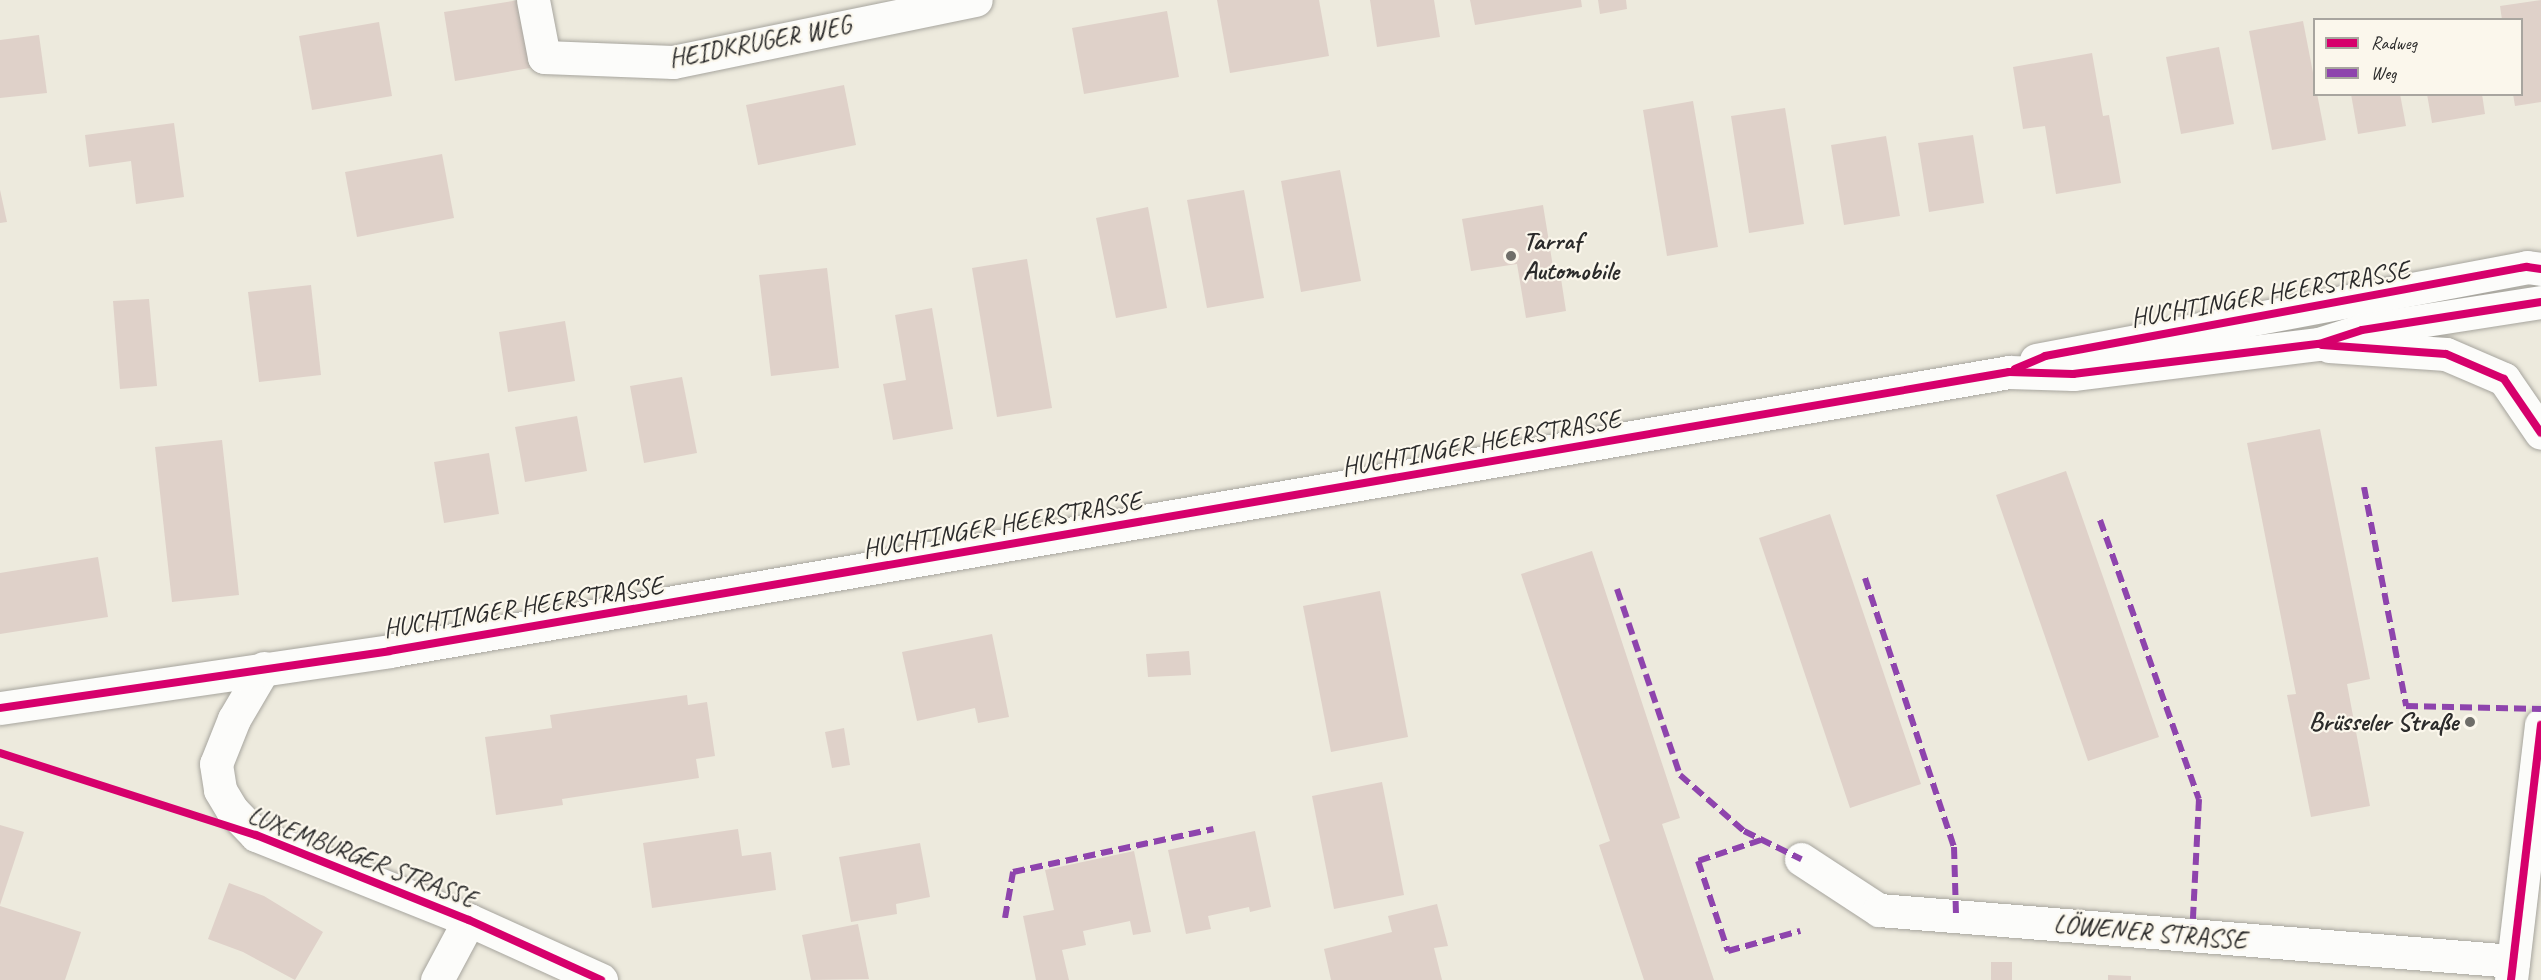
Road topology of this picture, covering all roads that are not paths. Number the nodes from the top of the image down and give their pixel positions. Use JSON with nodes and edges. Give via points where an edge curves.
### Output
{"nodes":[{"id":1,"x":533,"y":0,"type":"edge"},
{"id":2,"x":976,"y":0,"type":"edge"},
{"id":3,"x":2541,"y":269,"type":"edge"},
{"id":4,"x":2541,"y":302,"type":"edge"},
{"id":5,"x":2319,"y":344,"type":"junction"},
{"id":6,"x":2009,"y":372,"type":"junction"},
{"id":7,"x":2541,"y":433,"type":"edge"},
{"id":8,"x":264,"y":668,"type":"junction"},
{"id":9,"x":0,"y":708,"type":"edge"},
{"id":10,"x":2541,"y":725,"type":"edge"},
{"id":11,"x":2536,"y":804,"type":"edge"},
{"id":12,"x":1801,"y":859,"type":"dead end"},
{"id":13,"x":469,"y":920,"type":"junction"},
{"id":14,"x":2512,"y":970,"type":"edge"},
{"id":15,"x":437,"y":980,"type":"edge"},
{"id":16,"x":601,"y":980,"type":"edge"}],
"edges":[{"from":1,"to":2,"type":"main road","name":"HEIDKRUGER WEG","via":[[544,57],[673,62]]},
{"from":3,"to":6,"type":"main road","name":"HUCHTINGER HEERSTRASSE","via":[[2527,267],[2045,356]]},
{"from":4,"to":5,"type":"main road","name":"HUCHTINGER HEERSTRASSE","via":[[2362,330]]},
{"from":5,"to":6,"type":"main road","name":"HUCHTINGER HEERSTRASSE","via":[[2073,374]]},
{"from":5,"to":7,"type":"main road","via":[[2446,354],[2504,379]]},
{"from":6,"to":8,"type":"main road","name":"HUCHTINGER HEERSTRASSE","via":[[629,611]]},
{"from":8,"to":9,"type":"main road","name":"HUCHTINGER HEERSTRASSE"},
{"from":8,"to":13,"type":"main road","name":"LUXEMBURGER STRASSE","via":[[234,719],[216,764],[220,790],[256,835]]},
{"from":10,"to":11,"type":"main road"},
{"from":11,"to":14,"type":"main road"},
{"from":12,"to":14,"type":"main road","name":"LÖWENER STRASSE","via":[[1879,910]]},
{"from":13,"to":15,"type":"main road"},
{"from":13,"to":16,"type":"main road","name":"LUXEMBURGER STRASSE"}]}
